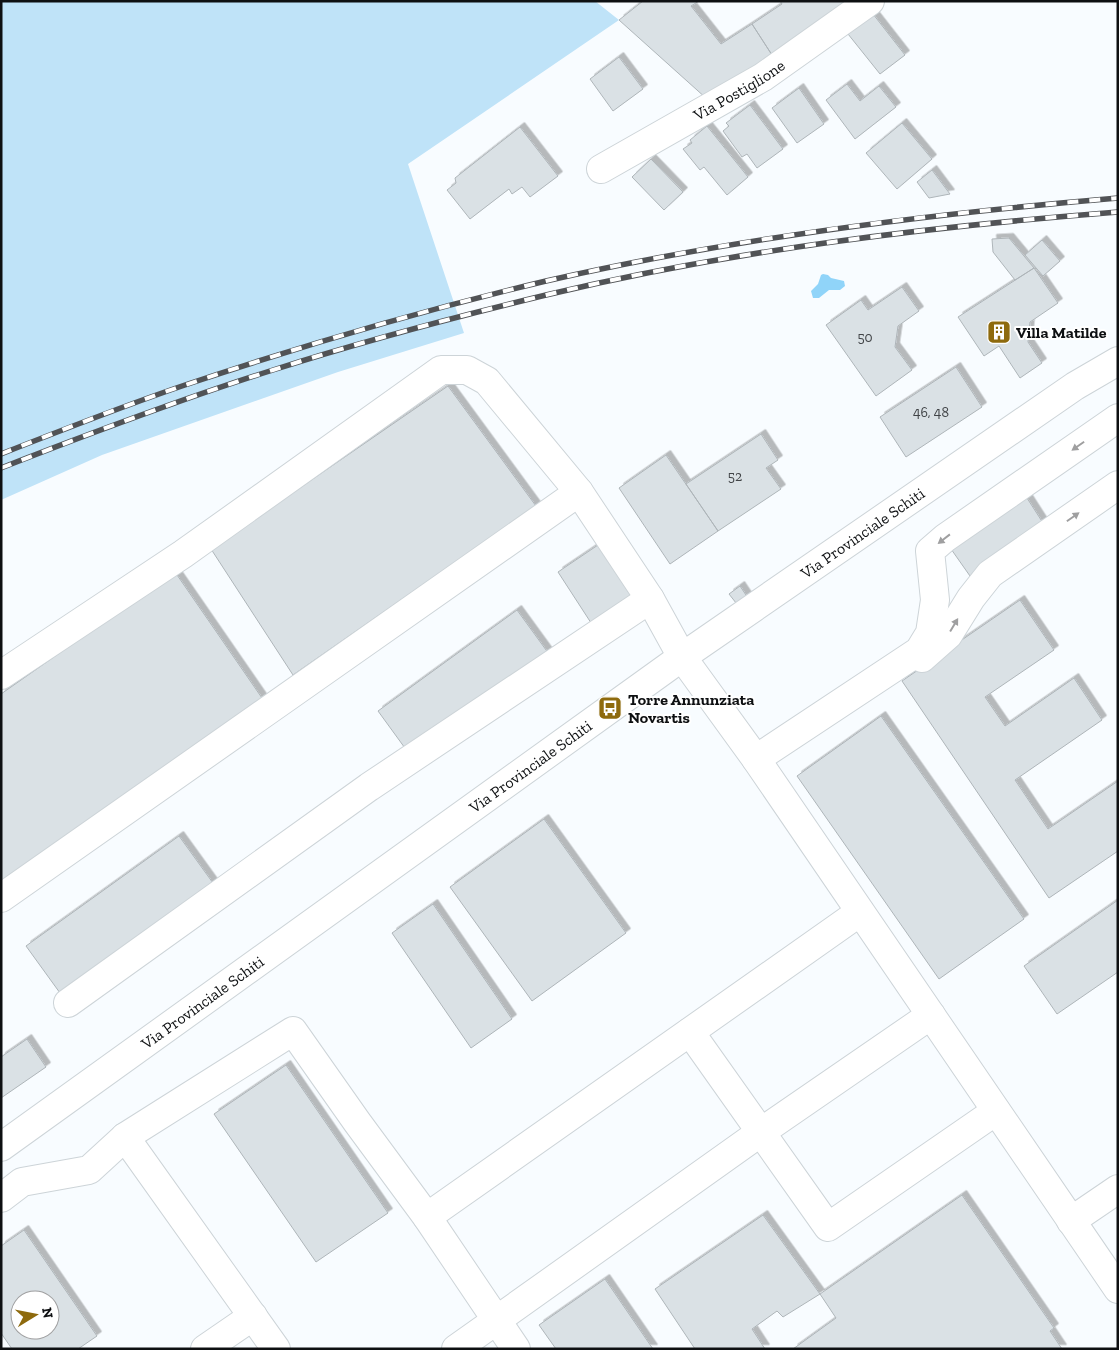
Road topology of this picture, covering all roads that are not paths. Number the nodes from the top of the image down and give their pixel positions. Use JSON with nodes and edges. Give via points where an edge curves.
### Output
{"nodes":[{"id":1,"x":870,"y":1,"type":"edge"},
{"id":2,"x":601,"y":168,"type":"dead end"},
{"id":3,"x":1118,"y":361,"type":"edge"},
{"id":4,"x":1118,"y":418,"type":"edge"},
{"id":5,"x":1118,"y":485,"type":"edge"},
{"id":6,"x":579,"y":492,"type":"junction"},
{"id":7,"x":650,"y":599,"type":"junction"},
{"id":8,"x":682,"y":657,"type":"junction"},
{"id":9,"x":1,"y":676,"type":"edge"},
{"id":10,"x":760,"y":765,"type":"junction"},
{"id":11,"x":1,"y":898,"type":"edge"},
{"id":12,"x":860,"y":912,"type":"junction"},
{"id":13,"x":68,"y":1002,"type":"dead end"},
{"id":14,"x":931,"y":1015,"type":"junction"},
{"id":15,"x":690,"y":1032,"type":"junction"},
{"id":16,"x":996,"y":1111,"type":"junction"},
{"id":17,"x":761,"y":1132,"type":"junction"},
{"id":18,"x":125,"y":1138,"type":"junction"},
{"id":19,"x":1,"y":1147,"type":"edge"},
{"id":20,"x":1118,"y":1189,"type":"edge"},
{"id":21,"x":1,"y":1198,"type":"edge"},
{"id":22,"x":427,"y":1217,"type":"junction"},
{"id":23,"x":1071,"y":1221,"type":"junction"},
{"id":24,"x":1118,"y":1289,"type":"edge"},
{"id":25,"x":252,"y":1316,"type":"junction"},
{"id":26,"x":496,"y":1320,"type":"junction"},
{"id":27,"x":205,"y":1349,"type":"edge"},
{"id":28,"x":276,"y":1349,"type":"edge"},
{"id":29,"x":456,"y":1349,"type":"edge"},
{"id":30,"x":516,"y":1349,"type":"edge"}],
"edges":[{"from":1,"to":2,"type":"street","name":"Via Postiglione","via":[[763,77]]},
{"from":3,"to":8,"type":"street","name":"Via Provinciale Schiti","via":[[1075,386]]},
{"from":4,"to":10,"type":"street","one_way":true,"via":[[930,551],[935,600],[930,633],[919,651]]},
{"from":10,"to":5,"type":"street","one_way":true,"via":[[896,680],[948,635],[990,574]]},
{"from":6,"to":7,"type":"street"},
{"from":6,"to":9,"type":"street","via":[[487,381],[467,370],[441,370],[183,554]]},
{"from":6,"to":11,"type":"street"},
{"from":7,"to":8,"type":"street"},
{"from":7,"to":13,"type":"street","via":[[369,786]]},
{"from":8,"to":10,"type":"street"},
{"from":8,"to":19,"type":"street","name":"Via Provinciale Schiti"},
{"from":10,"to":12,"type":"street"},
{"from":12,"to":14,"type":"street"},
{"from":12,"to":15,"type":"street"},
{"from":14,"to":16,"type":"street"},
{"from":14,"to":17,"type":"street"},
{"from":15,"to":17,"type":"street"},
{"from":15,"to":22,"type":"street"},
{"from":16,"to":17,"type":"street","via":[[828,1227]]},
{"from":16,"to":23,"type":"street"},
{"from":17,"to":26,"type":"street"},
{"from":18,"to":21,"type":"street","via":[[89,1170],[22,1182]]},
{"from":18,"to":22,"type":"street","via":[[293,1031]]},
{"from":18,"to":25,"type":"street"},
{"from":20,"to":23,"type":"street"},
{"from":22,"to":26,"type":"street"},
{"from":23,"to":24,"type":"street"},
{"from":25,"to":27,"type":"street"},
{"from":25,"to":28,"type":"street"},
{"from":26,"to":29,"type":"street"},
{"from":26,"to":30,"type":"street"}]}
